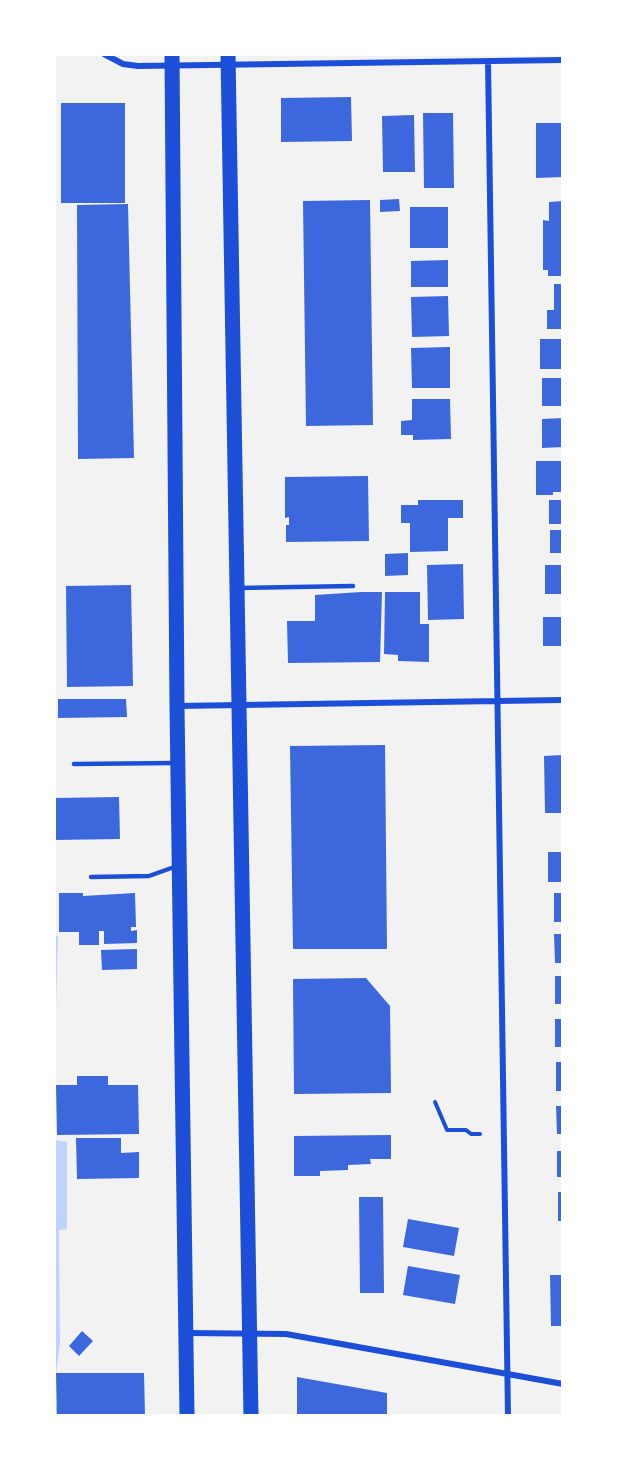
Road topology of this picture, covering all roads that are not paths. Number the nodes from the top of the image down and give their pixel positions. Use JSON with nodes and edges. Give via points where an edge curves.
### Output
{"nodes":[{"id":1,"x":104,"y":54,"type":"edge"},
{"id":2,"x":228,"y":59,"type":"edge"},
{"id":3,"x":172,"y":60,"type":"edge"},
{"id":4,"x":563,"y":60,"type":"edge"},
{"id":5,"x":488,"y":61,"type":"junction"},
{"id":6,"x":352,"y":586,"type":"dead end"},
{"id":7,"x":236,"y":588,"type":"junction"},
{"id":8,"x":563,"y":700,"type":"edge"},
{"id":9,"x":496,"y":701,"type":"junction"},
{"id":10,"x":237,"y":705,"type":"junction"},
{"id":11,"x":177,"y":706,"type":"junction"},
{"id":12,"x":178,"y":763,"type":"junction"},
{"id":13,"x":74,"y":764,"type":"dead end"},
{"id":14,"x":179,"y":865,"type":"junction"},
{"id":15,"x":91,"y":877,"type":"dead end"},
{"id":16,"x":250,"y":1331,"type":"junction"},
{"id":17,"x":187,"y":1333,"type":"junction"},
{"id":18,"x":507,"y":1375,"type":"junction"},
{"id":19,"x":563,"y":1384,"type":"edge"},
{"id":20,"x":188,"y":1416,"type":"edge"},
{"id":21,"x":251,"y":1416,"type":"edge"},
{"id":22,"x":508,"y":1416,"type":"edge"}],
"edges":[{"from":1,"to":3,"type":"street","via":[[123,63]]},
{"from":2,"to":3,"type":"street"},
{"from":2,"to":5,"type":"street"},
{"from":2,"to":7,"type":"main road"},
{"from":3,"to":11,"type":"main road"},
{"from":4,"to":5,"type":"street"},
{"from":5,"to":9,"type":"street"},
{"from":6,"to":7,"type":"lane"},
{"from":7,"to":10,"type":"main road"},
{"from":8,"to":9,"type":"street"},
{"from":9,"to":10,"type":"street"},
{"from":9,"to":18,"type":"street"},
{"from":10,"to":11,"type":"street"},
{"from":10,"to":16,"type":"main road"},
{"from":11,"to":12,"type":"main road"},
{"from":12,"to":13,"type":"lane"},
{"from":12,"to":14,"type":"main road"},
{"from":14,"to":15,"type":"lane","via":[[149,876]]},
{"from":14,"to":17,"type":"main road"},
{"from":16,"to":17,"type":"street"},
{"from":16,"to":18,"type":"street","via":[[286,1334]]},
{"from":16,"to":21,"type":"main road"},
{"from":17,"to":20,"type":"main road"},
{"from":18,"to":19,"type":"street"},
{"from":18,"to":22,"type":"street"}]}
